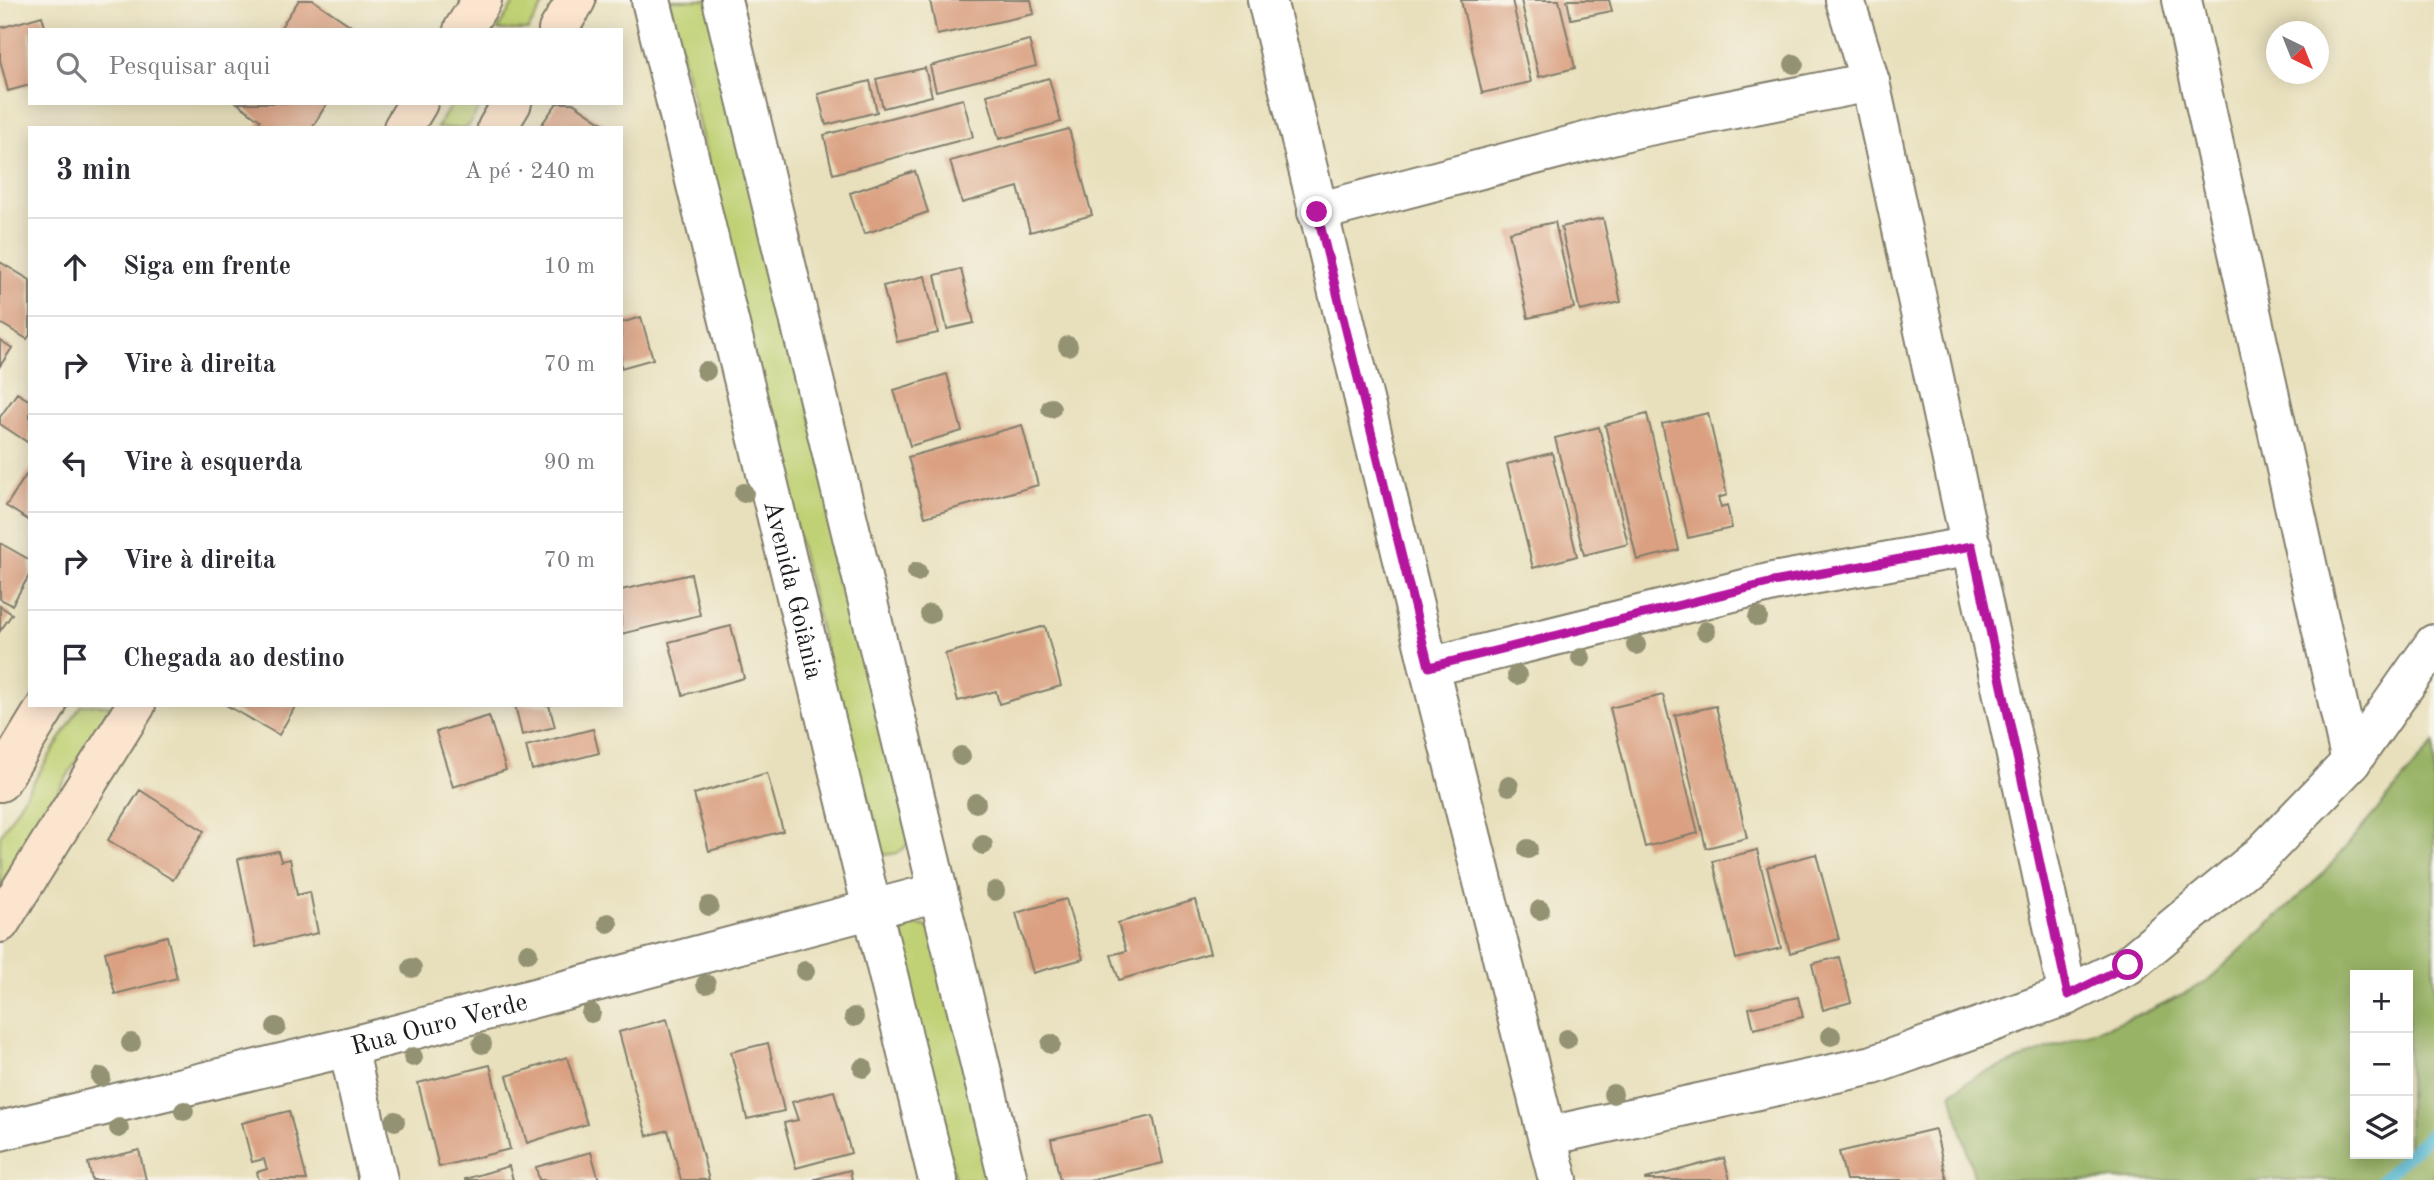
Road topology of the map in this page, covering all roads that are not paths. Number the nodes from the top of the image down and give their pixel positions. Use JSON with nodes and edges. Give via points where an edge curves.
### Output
{"nodes":[{"id":1,"x":482,"y":0,"type":"edge"},
{"id":2,"x":576,"y":0,"type":"edge"},
{"id":3,"x":650,"y":0,"type":"edge"},
{"id":4,"x":722,"y":0,"type":"edge"},
{"id":5,"x":1267,"y":0,"type":"edge"},
{"id":6,"x":1845,"y":0,"type":"edge"},
{"id":7,"x":2182,"y":0,"type":"edge"},
{"id":8,"x":464,"y":28,"type":"edge"},
{"id":9,"x":559,"y":28,"type":"edge"},
{"id":10,"x":1870,"y":82,"type":"junction"},
{"id":11,"x":417,"y":105,"type":"edge"},
{"id":12,"x":511,"y":105,"type":"edge"},
{"id":13,"x":404,"y":126,"type":"edge"},
{"id":14,"x":498,"y":126,"type":"edge"},
{"id":15,"x":1317,"y":212,"type":"junction"},
{"id":16,"x":1972,"y":546,"type":"junction"},
{"id":17,"x":2434,"y":644,"type":"edge"},
{"id":18,"x":1429,"y":667,"type":"junction"},
{"id":19,"x":46,"y":707,"type":"edge"},
{"id":20,"x":135,"y":707,"type":"edge"},
{"id":21,"x":2351,"y":762,"type":"junction"},
{"id":22,"x":0,"y":782,"type":"edge"},
{"id":23,"x":938,"y":892,"type":"junction"},
{"id":24,"x":874,"y":909,"type":"junction"},
{"id":25,"x":0,"y":923,"type":"edge"},
{"id":26,"x":2068,"y":995,"type":"junction"},
{"id":27,"x":348,"y":1047,"type":"junction"},
{"id":28,"x":0,"y":1131,"type":"edge"},
{"id":29,"x":1548,"y":1136,"type":"junction"},
{"id":30,"x":378,"y":1180,"type":"edge"},
{"id":31,"x":938,"y":1180,"type":"edge"},
{"id":32,"x":1008,"y":1180,"type":"edge"},
{"id":33,"x":1559,"y":1180,"type":"edge"}],
"edges":[{"from":1,"to":8,"type":"street"},
{"from":2,"to":9,"type":"street"},
{"from":3,"to":24,"type":"street","name":"Avenida Goiânia"},
{"from":4,"to":23,"type":"street"},
{"from":5,"to":15,"type":"street"},
{"from":6,"to":10,"type":"street"},
{"from":7,"to":21,"type":"street"},
{"from":10,"to":15,"type":"street","via":[[1638,128]]},
{"from":10,"to":16,"type":"street"},
{"from":11,"to":13,"type":"street"},
{"from":12,"to":14,"type":"street"},
{"from":15,"to":18,"type":"street"},
{"from":16,"to":18,"type":"street","via":[[1773,582]]},
{"from":16,"to":26,"type":"street"},
{"from":17,"to":21,"type":"street"},
{"from":18,"to":29,"type":"street"},
{"from":19,"to":22,"type":"street"},
{"from":20,"to":25,"type":"street"},
{"from":21,"to":26,"type":"street","via":[[2260,856],[2128,965]]},
{"from":23,"to":24,"type":"street","name":"Rua Ouro Verde"},
{"from":23,"to":32,"type":"street"},
{"from":24,"to":27,"type":"street","name":"Rua Ouro Verde"},
{"from":24,"to":31,"type":"street","name":"Avenida Goiânia"},
{"from":26,"to":29,"type":"street","via":[[1873,1065]]},
{"from":27,"to":28,"type":"street","name":"Rua Ouro Verde"},
{"from":27,"to":30,"type":"street"},
{"from":29,"to":33,"type":"street"}]}
